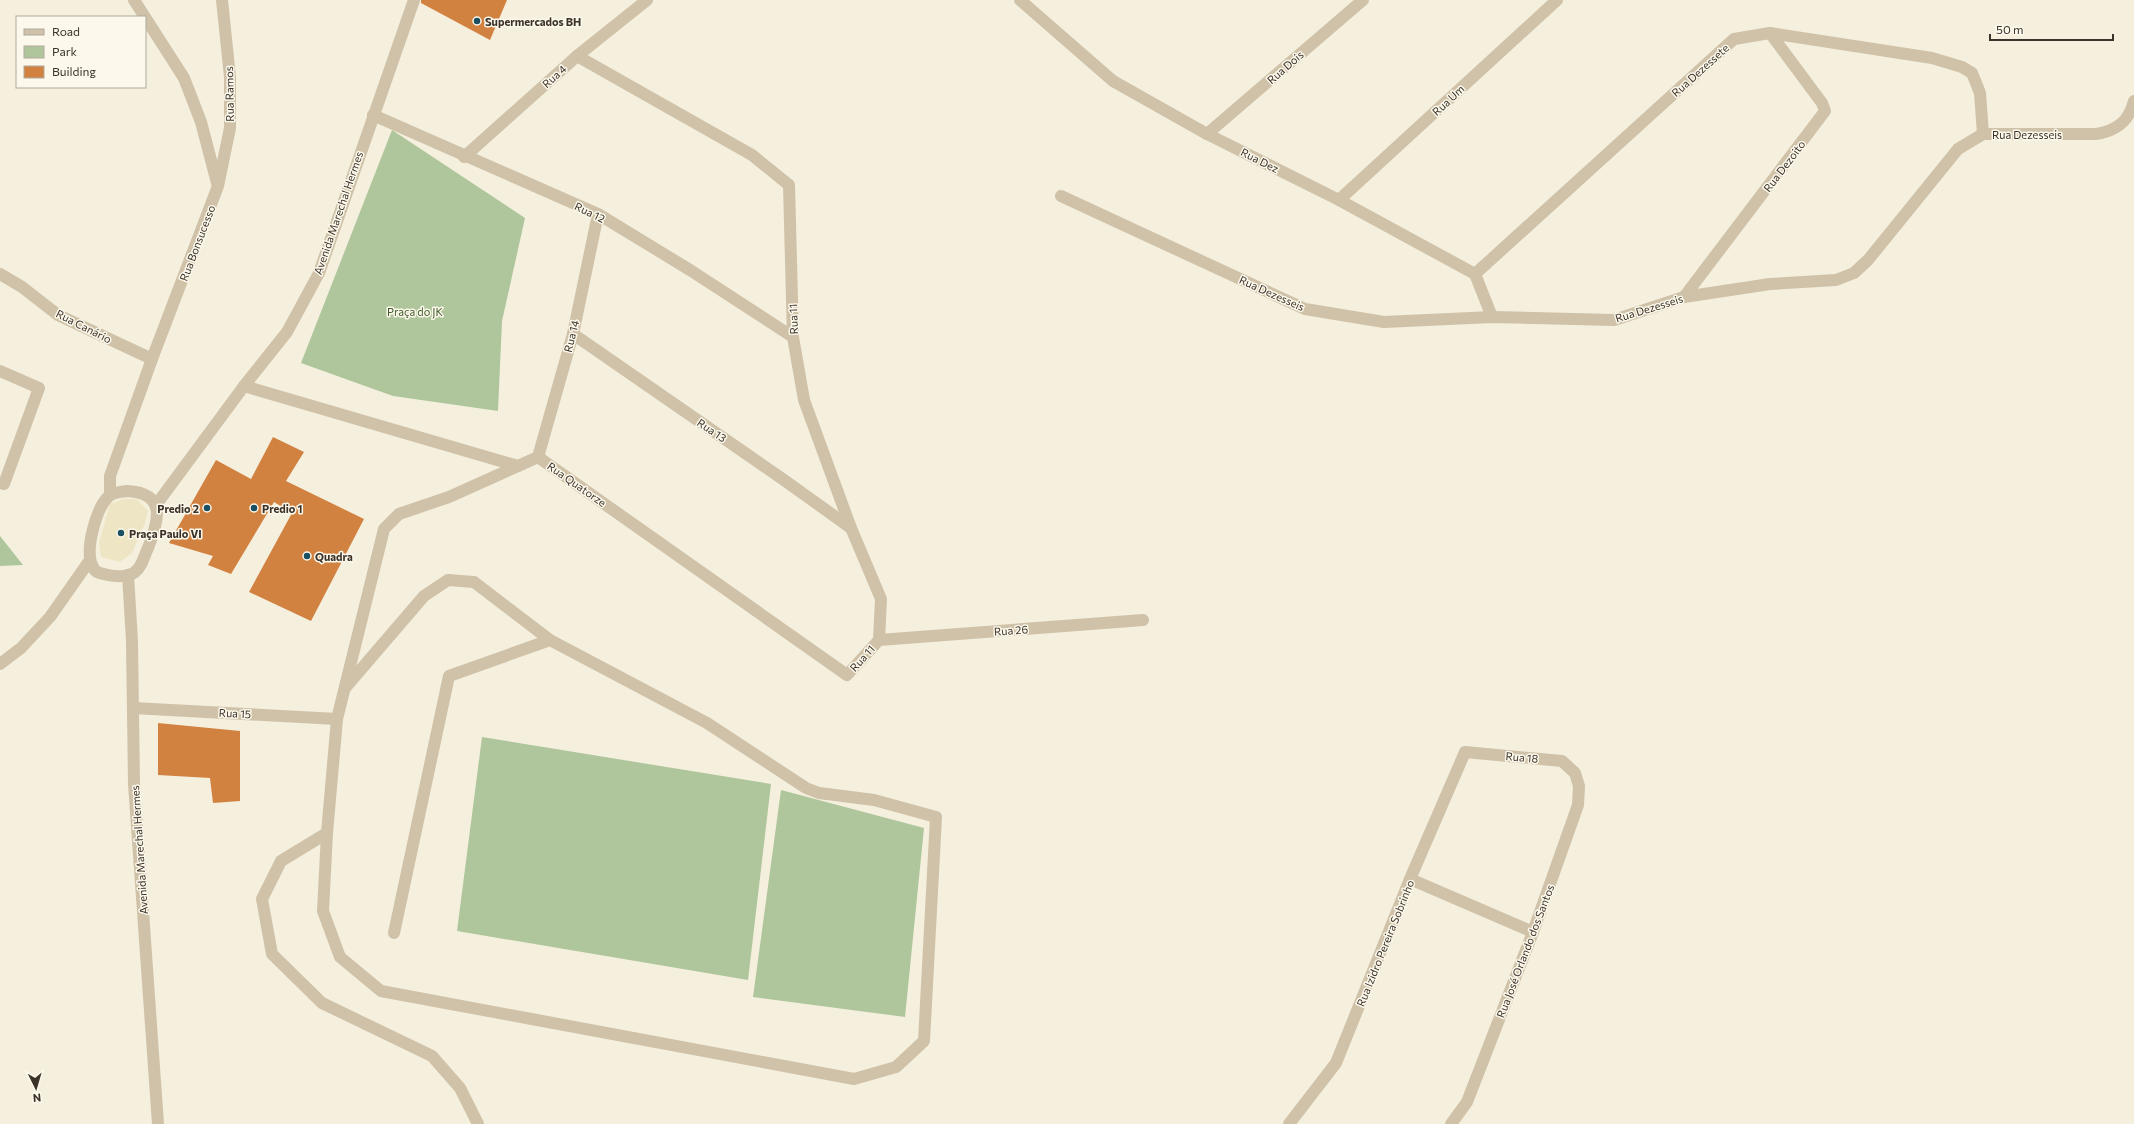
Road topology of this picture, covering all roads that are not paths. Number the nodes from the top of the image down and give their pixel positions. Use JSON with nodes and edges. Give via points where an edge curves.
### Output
{"nodes":[{"id":1,"x":134,"y":0,"type":"edge"},
{"id":2,"x":222,"y":0,"type":"edge"},
{"id":3,"x":414,"y":0,"type":"edge"},
{"id":4,"x":647,"y":0,"type":"edge"},
{"id":5,"x":1020,"y":0,"type":"edge"},
{"id":6,"x":1363,"y":0,"type":"edge"},
{"id":7,"x":1557,"y":0,"type":"edge"},
{"id":8,"x":144,"y":16,"type":"edge"},
{"id":9,"x":146,"y":19,"type":"edge"},
{"id":10,"x":1770,"y":33,"type":"junction"},
{"id":11,"x":577,"y":56,"type":"junction"},
{"id":12,"x":2134,"y":101,"type":"edge"},
{"id":13,"x":373,"y":115,"type":"junction"},
{"id":14,"x":1207,"y":134,"type":"junction"},
{"id":15,"x":1983,"y":134,"type":"junction"},
{"id":16,"x":464,"y":157,"type":"junction"},
{"id":17,"x":218,"y":186,"type":"junction"},
{"id":18,"x":1061,"y":196,"type":"dead end"},
{"id":19,"x":1339,"y":200,"type":"junction"},
{"id":20,"x":598,"y":214,"type":"junction"},
{"id":21,"x":0,"y":274,"type":"edge"},
{"id":22,"x":1475,"y":274,"type":"junction"},
{"id":23,"x":1684,"y":297,"type":"junction"},
{"id":24,"x":1492,"y":317,"type":"junction"},
{"id":25,"x":573,"y":334,"type":"junction"},
{"id":26,"x":793,"y":336,"type":"junction"},
{"id":27,"x":152,"y":359,"type":"junction"},
{"id":28,"x":0,"y":371,"type":"edge"},
{"id":29,"x":244,"y":386,"type":"junction"},
{"id":30,"x":538,"y":457,"type":"junction"},
{"id":31,"x":518,"y":466,"type":"junction"},
{"id":32,"x":0,"y":482,"type":"edge"},
{"id":33,"x":110,"y":495,"type":"junction"},
{"id":34,"x":156,"y":505,"type":"junction"},
{"id":35,"x":851,"y":528,"type":"junction"},
{"id":36,"x":90,"y":560,"type":"junction"},
{"id":37,"x":128,"y":575,"type":"junction"},
{"id":38,"x":1143,"y":620,"type":"dead end"},
{"id":39,"x":550,"y":640,"type":"junction"},
{"id":40,"x":879,"y":640,"type":"junction"},
{"id":41,"x":0,"y":664,"type":"edge"},
{"id":42,"x":847,"y":675,"type":"joint"},
{"id":43,"x":345,"y":688,"type":"junction"},
{"id":44,"x":133,"y":708,"type":"junction"},
{"id":45,"x":337,"y":719,"type":"junction"},
{"id":46,"x":1464,"y":752,"type":"joint"},
{"id":47,"x":1575,"y":773,"type":"joint"},
{"id":48,"x":327,"y":833,"type":"junction"},
{"id":49,"x":1410,"y":879,"type":"junction"},
{"id":50,"x":1533,"y":932,"type":"junction"},
{"id":51,"x":394,"y":933,"type":"dead end"},
{"id":52,"x":158,"y":1124,"type":"edge"},
{"id":53,"x":478,"y":1124,"type":"edge"},
{"id":54,"x":1289,"y":1124,"type":"edge"},
{"id":55,"x":1451,"y":1124,"type":"edge"}],
"edges":[{"from":1,"to":8,"type":"street"},
{"from":2,"to":17,"type":"street","name":"Rua Ramos","via":[[230,77],[230,128]]},
{"from":3,"to":13,"type":"street","name":"Avenida Marechal Hermes"},
{"from":4,"to":11,"type":"street","name":"Rua 4"},
{"from":5,"to":14,"type":"street","name":"Rua Dez","via":[[1113,81]]},
{"from":6,"to":14,"type":"street","name":"Rua Dois"},
{"from":7,"to":19,"type":"street","name":"Rua Um"},
{"from":9,"to":17,"type":"street","via":[[184,78],[201,122]]},
{"from":10,"to":15,"type":"street","name":"Rua Dezessete","via":[[1932,58],[1962,67],[1972,73],[1980,93]]},
{"from":10,"to":22,"type":"street","name":"Rua Dezessete","via":[[1734,39]]},
{"from":10,"to":23,"type":"street","name":"Rua Dezoito","via":[[1822,103],[1825,111]]},
{"from":11,"to":16,"type":"street","name":"Rua 4"},
{"from":11,"to":26,"type":"street","name":"Rua 11","via":[[752,155],[789,185]]},
{"from":12,"to":15,"type":"street","name":"Rua Dezesseis","via":[[2124,121],[2111,132]]},
{"from":13,"to":16,"type":"street","name":"Rua 12"},
{"from":13,"to":29,"type":"street","name":"Avenida Marechal Hermes","via":[[318,273],[287,332]]},
{"from":14,"to":19,"type":"street","name":"Rua Dez"},
{"from":15,"to":23,"type":"street","name":"Rua Dezesseis","via":[[1958,149],[1868,260],[1854,273],[1836,280],[1770,284]]},
{"from":16,"to":20,"type":"street","name":"Rua 12"},
{"from":17,"to":27,"type":"street","name":"Rua Bonsucesso"},
{"from":18,"to":24,"type":"street","name":"Rua Dezesseis","via":[[1305,309],[1384,322]]},
{"from":19,"to":22,"type":"street","name":"Rua Dez"},
{"from":20,"to":25,"type":"street","name":"Rua 14"},
{"from":20,"to":26,"type":"street","name":"Rua 12"},
{"from":21,"to":27,"type":"street","name":"Rua Canário","via":[[22,287],[58,315]]},
{"from":22,"to":24,"type":"street"},
{"from":23,"to":24,"type":"street","name":"Rua Dezesseis","via":[[1614,320]]},
{"from":25,"to":30,"type":"street","name":"Rua 14"},
{"from":25,"to":35,"type":"street","name":"Rua 13"},
{"from":26,"to":35,"type":"street","name":"Rua 11","via":[[804,400]]},
{"from":27,"to":33,"type":"street","name":"Rua Bonsucesso","via":[[110,476]]},
{"from":28,"to":32,"type":"street","via":[[39,388],[4,484]]},
{"from":29,"to":31,"type":"street"},
{"from":29,"to":34,"type":"street","name":"Avenida Marechal Hermes"},
{"from":30,"to":31,"type":"street","name":"Rua Quatorze"},
{"from":30,"to":42,"type":"street","name":"Rua Quatorze"},
{"from":31,"to":43,"type":"street","name":"Rua Quatorze","via":[[449,497],[399,514],[384,529]]},
{"from":33,"to":34,"type":"street","via":[[118,492],[135,492],[146,495]]},
{"from":33,"to":36,"type":"street","via":[[103,503],[91,537]]},
{"from":34,"to":37,"type":"street","via":[[157,522],[151,541],[141,564],[135,572]]},
{"from":35,"to":40,"type":"street","name":"Rua 11","via":[[881,599]]},
{"from":36,"to":37,"type":"street","via":[[100,574]]},
{"from":36,"to":41,"type":"street","via":[[50,617],[21,648]]},
{"from":37,"to":44,"type":"street","name":"Avenida Marechal Hermes"},
{"from":38,"to":40,"type":"street","name":"Rua 26"},
{"from":39,"to":43,"type":"street","via":[[474,582],[448,580],[424,596]]},
{"from":39,"to":48,"type":"street","name":"Rua Quatorze","via":[[707,723],[806,788],[819,793],[874,800],[936,817],[924,1041],[896,1067],[854,1079],[381,991],[340,957],[323,911]]},
{"from":39,"to":51,"type":"street","via":[[449,676]]},
{"from":40,"to":42,"type":"street","name":"Rua 11"},
{"from":43,"to":45,"type":"street","name":"Rua Quatorze"},
{"from":44,"to":45,"type":"street","name":"Rua 15"},
{"from":44,"to":52,"type":"street","name":"Avenida Marechal Hermes","via":[[134,784]]},
{"from":45,"to":48,"type":"street","name":"Rua Quatorze"},
{"from":46,"to":47,"type":"street","name":"Rua 18","via":[[1562,761]]},
{"from":46,"to":49,"type":"street","name":"Rua Izidro Pereira Sobrinho"},
{"from":47,"to":50,"type":"street","name":"Rua José Orlando dos Santos","via":[[1579,786],[1578,805]]},
{"from":48,"to":53,"type":"street","via":[[281,861],[262,899],[272,954],[322,1003],[432,1056],[460,1088]]},
{"from":49,"to":50,"type":"street"},
{"from":49,"to":54,"type":"street","name":"Rua Izidro Pereira Sobrinho","via":[[1336,1063]]},
{"from":50,"to":55,"type":"street","name":"Rua José Orlando dos Santos","via":[[1467,1102]]}]}
